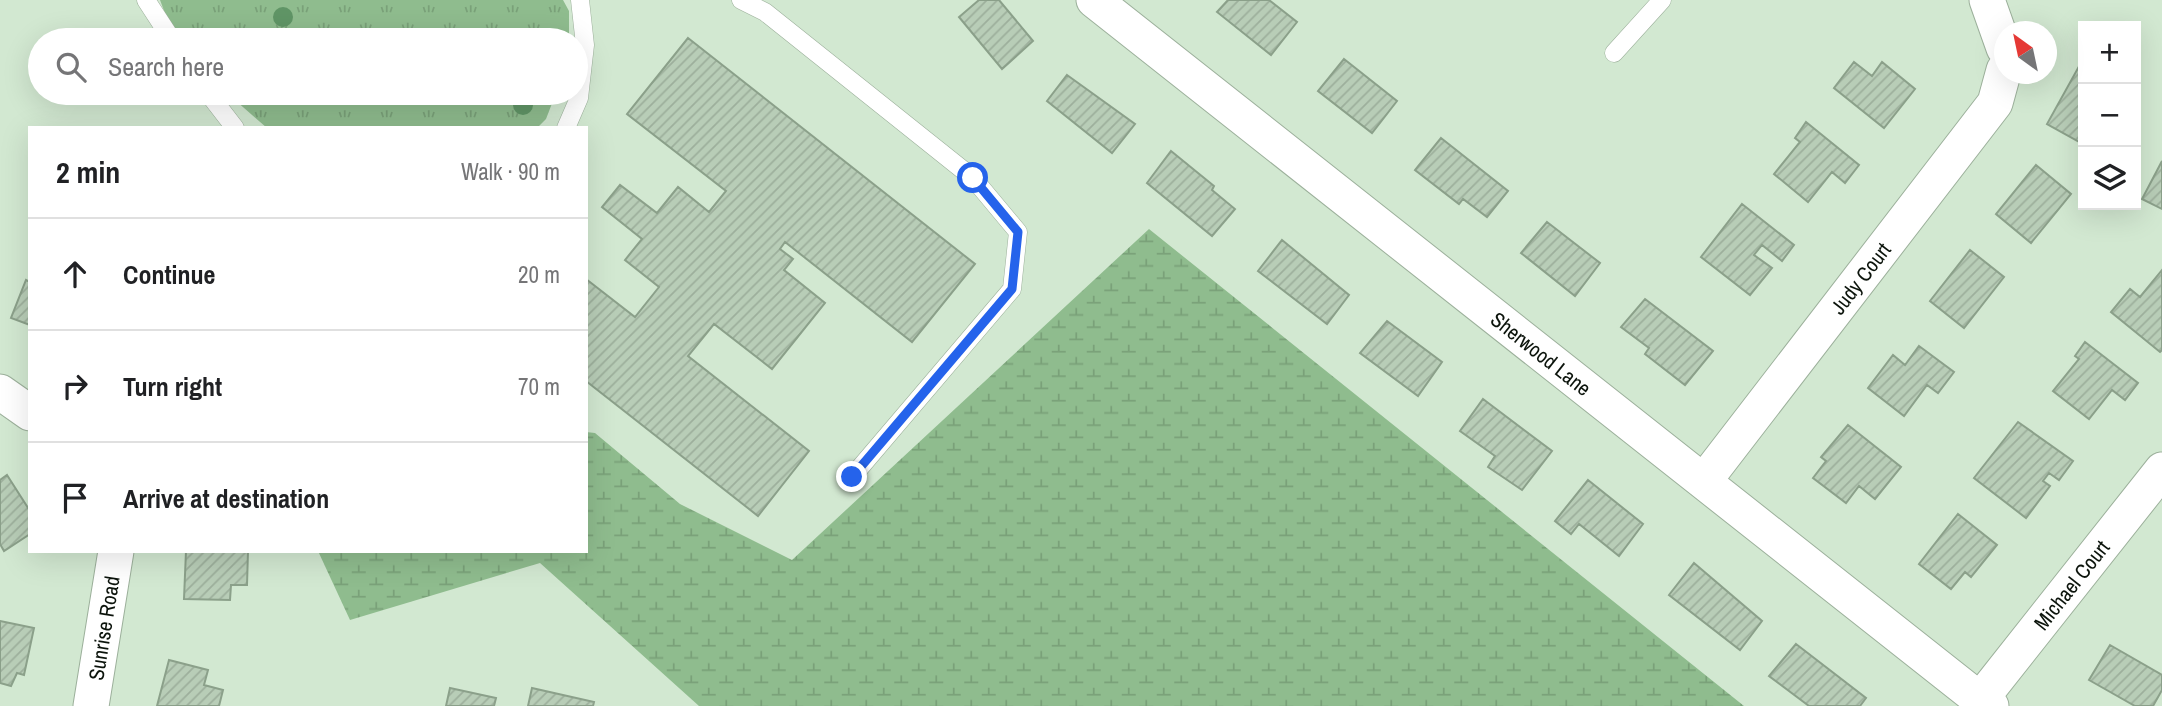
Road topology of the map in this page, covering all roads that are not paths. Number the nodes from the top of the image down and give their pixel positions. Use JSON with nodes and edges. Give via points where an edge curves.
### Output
{"nodes":[{"id":1,"x":146,"y":0,"type":"edge"},
{"id":2,"x":580,"y":0,"type":"edge"},
{"id":3,"x":741,"y":0,"type":"edge"},
{"id":4,"x":1094,"y":0,"type":"edge"},
{"id":5,"x":1987,"y":0,"type":"edge"},
{"id":6,"x":1657,"y":2,"type":"edge"},
{"id":7,"x":1994,"y":21,"type":"edge"},
{"id":8,"x":164,"y":28,"type":"edge"},
{"id":9,"x":583,"y":28,"type":"edge"},
{"id":10,"x":1614,"y":53,"type":"dead end"},
{"id":11,"x":2000,"y":84,"type":"edge"},
{"id":12,"x":217,"y":105,"type":"edge"},
{"id":13,"x":576,"y":105,"type":"edge"},
{"id":14,"x":233,"y":126,"type":"edge"},
{"id":15,"x":567,"y":126,"type":"edge"},
{"id":16,"x":0,"y":392,"type":"edge"},
{"id":17,"x":28,"y":412,"type":"edge"},
{"id":18,"x":2162,"y":470,"type":"edge"},
{"id":19,"x":852,"y":477,"type":"dead end"},
{"id":20,"x":1704,"y":481,"type":"junction"},
{"id":21,"x":116,"y":553,"type":"edge"},
{"id":22,"x":1986,"y":703,"type":"edge"},
{"id":23,"x":91,"y":706,"type":"edge"}],
"edges":[{"from":1,"to":8,"type":"lane"},
{"from":2,"to":9,"type":"lane"},
{"from":3,"to":19,"type":"lane","via":[[765,12],[973,178],[1018,232],[1012,289]]},
{"from":4,"to":20,"type":"street","name":"Sherwood Lane"},
{"from":5,"to":7,"type":"street"},
{"from":6,"to":10,"type":"lane"},
{"from":11,"to":20,"type":"street","name":"Judy Court","via":[[1995,103]]},
{"from":12,"to":14,"type":"lane"},
{"from":13,"to":15,"type":"lane"},
{"from":16,"to":17,"type":"street"},
{"from":18,"to":22,"type":"street","name":"Michael Court"},
{"from":20,"to":22,"type":"street","name":"Sherwood Lane"},
{"from":21,"to":23,"type":"street","name":"Sunrise Road"}]}
